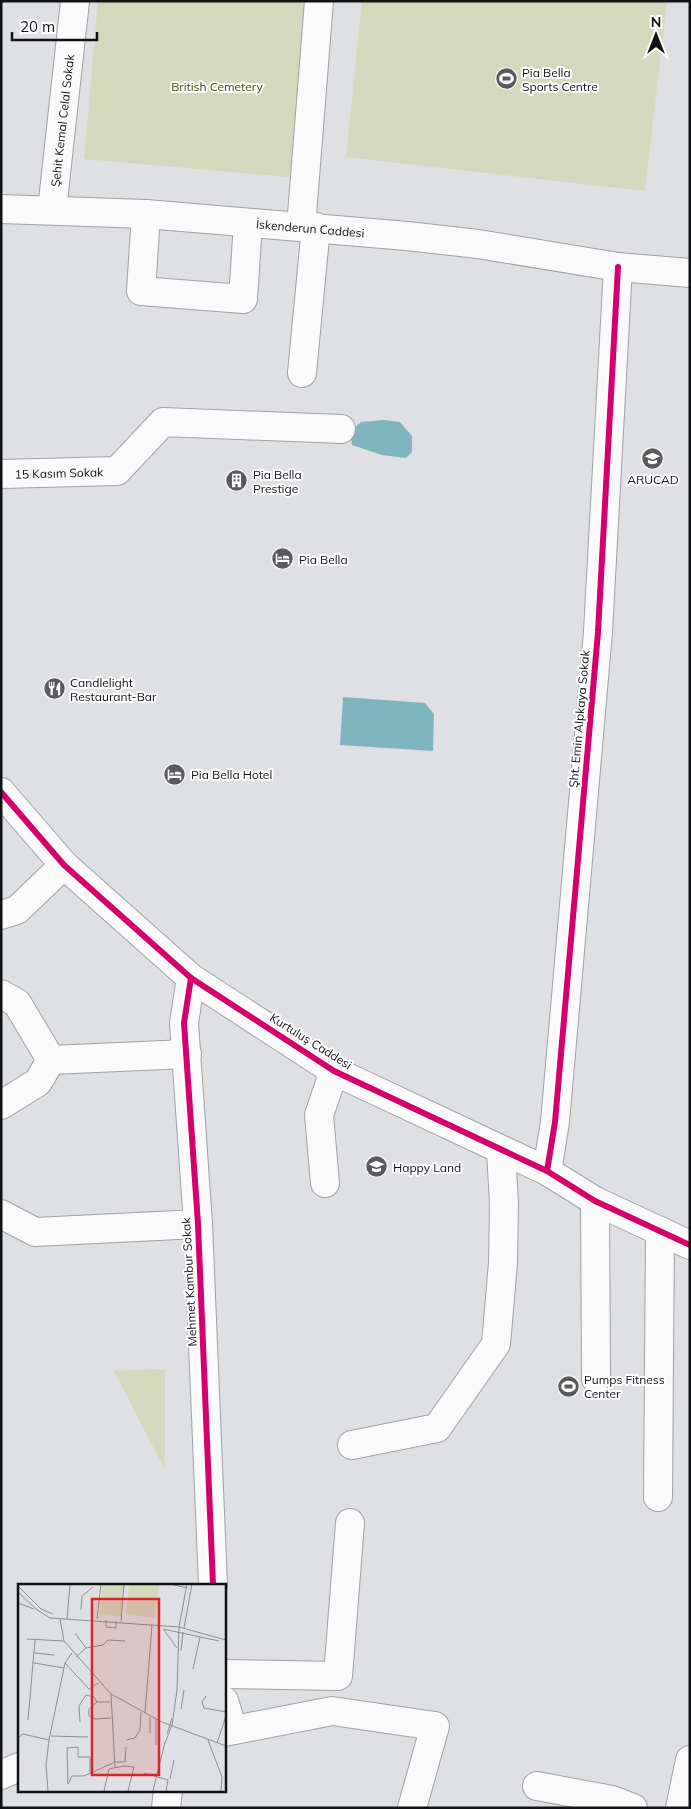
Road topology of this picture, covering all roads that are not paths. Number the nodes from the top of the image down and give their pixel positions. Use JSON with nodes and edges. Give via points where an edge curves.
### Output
{"nodes":[{"id":1,"x":75,"y":1,"type":"edge"},
{"id":2,"x":320,"y":1,"type":"edge"},
{"id":3,"x":1,"y":209,"type":"edge"},
{"id":4,"x":52,"y":210,"type":"junction"},
{"id":5,"x":146,"y":214,"type":"junction"},
{"id":6,"x":248,"y":223,"type":"junction"},
{"id":7,"x":308,"y":227,"type":"junction"},
{"id":8,"x":618,"y":267,"type":"junction"},
{"id":9,"x":690,"y":273,"type":"edge"},
{"id":10,"x":690,"y":293,"type":"edge"},
{"id":11,"x":302,"y":373,"type":"dead end"},
{"id":12,"x":341,"y":429,"type":"dead end"},
{"id":13,"x":1,"y":474,"type":"edge"},
{"id":14,"x":1,"y":792,"type":"edge"},
{"id":15,"x":64,"y":865,"type":"junction"},
{"id":16,"x":1,"y":915,"type":"edge"},
{"id":17,"x":191,"y":978,"type":"junction"},
{"id":18,"x":1,"y":994,"type":"edge"},
{"id":19,"x":187,"y":1054,"type":"junction"},
{"id":20,"x":51,"y":1060,"type":"junction"},
{"id":21,"x":334,"y":1071,"type":"junction"},
{"id":22,"x":1,"y":1106,"type":"edge"},
{"id":23,"x":501,"y":1150,"type":"junction"},
{"id":24,"x":547,"y":1171,"type":"junction"},
{"id":25,"x":324,"y":1183,"type":"dead end"},
{"id":26,"x":595,"y":1201,"type":"junction"},
{"id":27,"x":1,"y":1214,"type":"edge"},
{"id":28,"x":198,"y":1224,"type":"junction"},
{"id":29,"x":660,"y":1231,"type":"junction"},
{"id":30,"x":690,"y":1244,"type":"edge"},
{"id":31,"x":596,"y":1379,"type":"dead end"},
{"id":32,"x":352,"y":1446,"type":"dead end"},
{"id":33,"x":658,"y":1496,"type":"dead end"},
{"id":34,"x":350,"y":1524,"type":"dead end"},
{"id":35,"x":213,"y":1584,"type":"edge"},
{"id":36,"x":225,"y":1674,"type":"edge"},
{"id":37,"x":225,"y":1708,"type":"edge"},
{"id":38,"x":228,"y":1731,"type":"edge"},
{"id":39,"x":690,"y":1760,"type":"edge"},
{"id":40,"x":18,"y":1767,"type":"edge"},
{"id":41,"x":1,"y":1775,"type":"edge"},
{"id":42,"x":537,"y":1786,"type":"dead end"},
{"id":43,"x":168,"y":1792,"type":"edge"},
{"id":44,"x":166,"y":1808,"type":"edge"},
{"id":45,"x":412,"y":1808,"type":"edge"},
{"id":46,"x":633,"y":1808,"type":"edge"},
{"id":47,"x":680,"y":1808,"type":"edge"}],
"edges":[{"from":1,"to":4,"type":"street","name":"Şehit Kemal Celal Sokak"},
{"from":2,"to":7,"type":"street"},
{"from":3,"to":4,"type":"street","name":"İskenderun Caddesi"},
{"from":4,"to":5,"type":"street","name":"İskenderun Caddesi"},
{"from":5,"to":6,"type":"street","name":"İskenderun Caddesi"},
{"from":5,"to":6,"type":"street","via":[[141,291],[243,299]]},
{"from":6,"to":7,"type":"street","name":"İskenderun Caddesi"},
{"from":7,"to":8,"type":"street","name":"İskenderun Caddesi","via":[[478,244]]},
{"from":7,"to":11,"type":"street"},
{"from":8,"to":9,"type":"street"},
{"from":8,"to":10,"type":"street"},
{"from":8,"to":24,"type":"street","name":"Şht. Emin Alpkaya Sokak","via":[[597,642],[555,1122]]},
{"from":12,"to":13,"type":"street","name":"15 Kasım Sokak","via":[[163,422],[117,471]]},
{"from":14,"to":15,"type":"street","name":"Kurtuluş Caddesi"},
{"from":15,"to":16,"type":"street","via":[[17,910]]},
{"from":15,"to":17,"type":"street","name":"Kurtuluş Caddesi"},
{"from":17,"to":19,"type":"street","name":"Mehmet Kambur Sokak","via":[[184,1024]]},
{"from":17,"to":21,"type":"street","name":"Kurtuluş Caddesi"},
{"from":18,"to":20,"type":"street","via":[[17,1003]]},
{"from":19,"to":20,"type":"street"},
{"from":19,"to":28,"type":"street","name":"Mehmet Kambur Sokak"},
{"from":20,"to":22,"type":"street","via":[[38,1082]]},
{"from":21,"to":23,"type":"street","name":"Kurtuluş Caddesi"},
{"from":21,"to":25,"type":"street","via":[[319,1115]]},
{"from":23,"to":24,"type":"street","name":"Kurtuluş Caddesi"},
{"from":23,"to":32,"type":"street","via":[[503,1263],[496,1344],[437,1428]]},
{"from":24,"to":26,"type":"street","name":"Kurtuluş Caddesi"},
{"from":26,"to":29,"type":"street","name":"Kurtuluş Caddesi"},
{"from":26,"to":31,"type":"street"},
{"from":27,"to":28,"type":"street","via":[[35,1232]]},
{"from":28,"to":35,"type":"street","name":"Mehmet Kambur Sokak"},
{"from":29,"to":30,"type":"street","name":"Kurtuluş Caddesi"},
{"from":29,"to":33,"type":"street"},
{"from":34,"to":36,"type":"street","via":[[338,1676]]},
{"from":37,"to":38,"type":"street"},
{"from":38,"to":45,"type":"street","via":[[332,1711],[435,1726]]},
{"from":39,"to":47,"type":"street"},
{"from":40,"to":41,"type":"street"},
{"from":42,"to":46,"type":"street","via":[[612,1800]]},
{"from":43,"to":44,"type":"street"}]}
